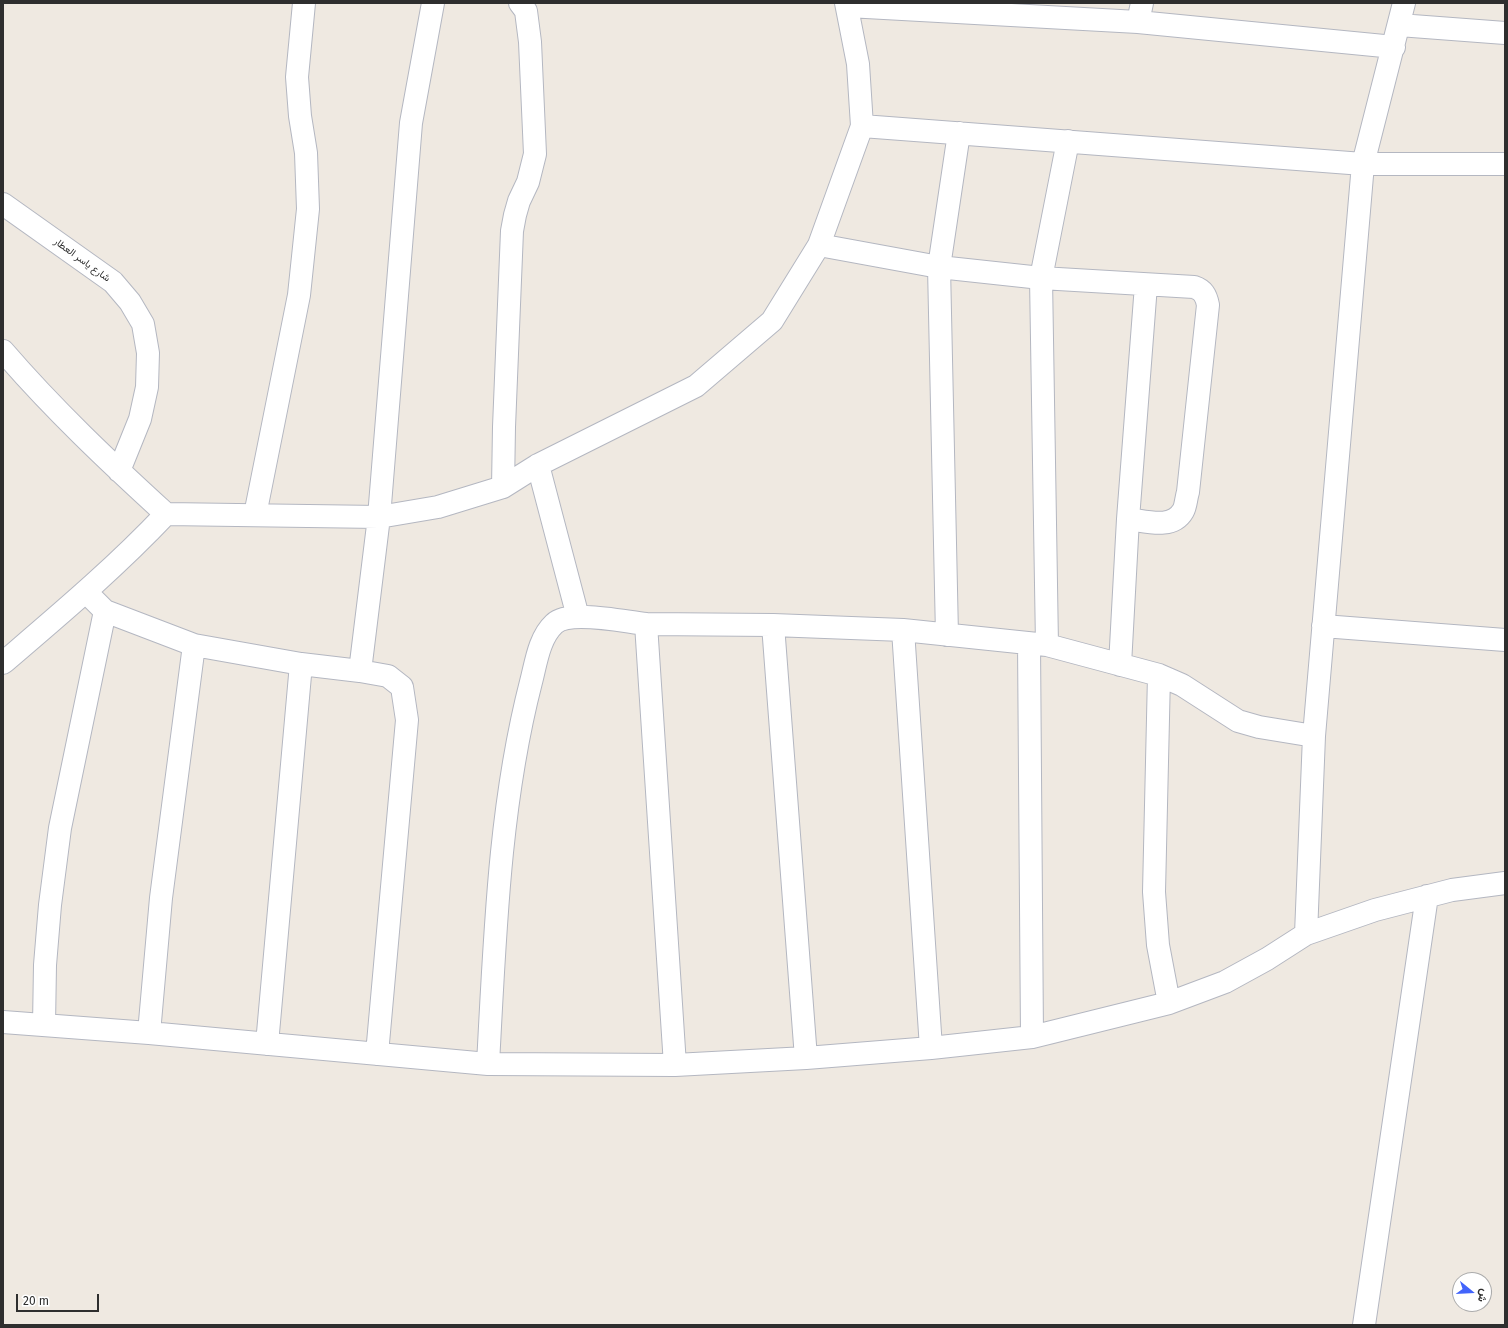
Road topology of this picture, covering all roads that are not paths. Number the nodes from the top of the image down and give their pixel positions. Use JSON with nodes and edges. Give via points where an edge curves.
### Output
{"nodes":[{"id":1,"x":304,"y":3,"type":"edge"},
{"id":2,"x":433,"y":3,"type":"edge"},
{"id":3,"x":520,"y":3,"type":"edge"},
{"id":4,"x":1404,"y":3,"type":"edge"},
{"id":5,"x":847,"y":5,"type":"edge"},
{"id":6,"x":1140,"y":12,"type":"edge"},
{"id":7,"x":1399,"y":25,"type":"junction"},
{"id":8,"x":1505,"y":33,"type":"edge"},
{"id":9,"x":1394,"y":47,"type":"junction"},
{"id":10,"x":862,"y":126,"type":"junction"},
{"id":11,"x":960,"y":133,"type":"junction"},
{"id":12,"x":1068,"y":141,"type":"junction"},
{"id":13,"x":1363,"y":164,"type":"junction"},
{"id":14,"x":1505,"y":164,"type":"edge"},
{"id":15,"x":3,"y":204,"type":"edge"},
{"id":16,"x":819,"y":245,"type":"junction"},
{"id":17,"x":939,"y":267,"type":"junction"},
{"id":18,"x":1041,"y":278,"type":"junction"},
{"id":19,"x":1146,"y":285,"type":"junction"},
{"id":20,"x":3,"y":351,"type":"edge"},
{"id":21,"x":538,"y":465,"type":"junction"},
{"id":22,"x":119,"y":471,"type":"junction"},
{"id":23,"x":503,"y":487,"type":"junction"},
{"id":24,"x":166,"y":514,"type":"junction"},
{"id":25,"x":255,"y":516,"type":"junction"},
{"id":26,"x":379,"y":518,"type":"junction"},
{"id":27,"x":1128,"y":519,"type":"junction"},
{"id":28,"x":86,"y":592,"type":"junction"},
{"id":29,"x":105,"y":611,"type":"junction"},
{"id":30,"x":578,"y":617,"type":"junction"},
{"id":31,"x":646,"y":624,"type":"junction"},
{"id":32,"x":773,"y":625,"type":"junction"},
{"id":33,"x":1323,"y":626,"type":"junction"},
{"id":34,"x":903,"y":630,"type":"junction"},
{"id":35,"x":947,"y":635,"type":"junction"},
{"id":36,"x":1505,"y":640,"type":"edge"},
{"id":37,"x":1038,"y":644,"type":"junction"},
{"id":38,"x":194,"y":645,"type":"junction"},
{"id":39,"x":3,"y":663,"type":"edge"},
{"id":40,"x":301,"y":664,"type":"junction"},
{"id":41,"x":1120,"y":665,"type":"junction"},
{"id":42,"x":360,"y":670,"type":"junction"},
{"id":43,"x":1159,"y":675,"type":"junction"},
{"id":44,"x":1314,"y":736,"type":"junction"},
{"id":45,"x":1505,"y":883,"type":"edge"},
{"id":46,"x":1427,"y":896,"type":"junction"},
{"id":47,"x":1306,"y":934,"type":"junction"},
{"id":48,"x":1169,"y":1003,"type":"junction"},
{"id":49,"x":3,"y":1022,"type":"edge"},
{"id":50,"x":44,"y":1025,"type":"junction"},
{"id":51,"x":149,"y":1033,"type":"junction"},
{"id":52,"x":1032,"y":1037,"type":"junction"},
{"id":53,"x":267,"y":1044,"type":"junction"},
{"id":54,"x":931,"y":1048,"type":"junction"},
{"id":55,"x":377,"y":1054,"type":"junction"},
{"id":56,"x":806,"y":1058,"type":"junction"},
{"id":57,"x":488,"y":1064,"type":"junction"},
{"id":58,"x":675,"y":1065,"type":"junction"},
{"id":59,"x":1364,"y":1325,"type":"edge"}],
"edges":[{"from":1,"to":25,"type":"street","via":[[297,77],[306,153],[308,208],[299,295]]},
{"from":2,"to":26,"type":"street","via":[[407,154]]},
{"from":3,"to":23,"type":"street","via":[[526,11],[530,42],[535,154],[512,230]]},
{"from":4,"to":7,"type":"street"},
{"from":5,"to":6,"type":"street"},
{"from":5,"to":10,"type":"street","via":[[858,64]]},
{"from":6,"to":9,"type":"street"},
{"from":7,"to":8,"type":"street"},
{"from":7,"to":9,"type":"street"},
{"from":9,"to":13,"type":"street"},
{"from":10,"to":11,"type":"street"},
{"from":10,"to":16,"type":"street"},
{"from":11,"to":12,"type":"street"},
{"from":11,"to":17,"type":"street"},
{"from":12,"to":13,"type":"street"},
{"from":12,"to":18,"type":"street"},
{"from":13,"to":14,"type":"street"},
{"from":13,"to":33,"type":"street"},
{"from":15,"to":22,"type":"street","name":"شارع ياسر العطار","via":[[112,282],[130,302],[143,324],[148,352],[147,387],[140,419]]},
{"from":16,"to":17,"type":"street"},
{"from":16,"to":21,"type":"street","via":[[772,321],[696,386]]},
{"from":17,"to":18,"type":"street"},
{"from":17,"to":35,"type":"street"},
{"from":18,"to":19,"type":"street"},
{"from":18,"to":37,"type":"street"},
{"from":19,"to":27,"type":"street"},
{"from":19,"to":27,"type":"street","via":[[1194,287],[1206,296],[1208,305],[1184,510],[1176,519],[1165,523]]},
{"from":20,"to":22,"type":"street","via":[[32,385]]},
{"from":21,"to":23,"type":"street"},
{"from":21,"to":30,"type":"street"},
{"from":22,"to":24,"type":"street"},
{"from":23,"to":26,"type":"street","via":[[438,507]]},
{"from":24,"to":25,"type":"street"},
{"from":24,"to":28,"type":"street"},
{"from":25,"to":26,"type":"street"},
{"from":26,"to":42,"type":"street"},
{"from":27,"to":41,"type":"street"},
{"from":28,"to":29,"type":"street"},
{"from":28,"to":39,"type":"street"},
{"from":29,"to":38,"type":"street"},
{"from":29,"to":50,"type":"street","via":[[60,828],[45,965]]},
{"from":30,"to":31,"type":"street"},
{"from":30,"to":57,"type":"street","via":[[568,617],[555,623],[545,634],[526,702],[512,774],[499,867]]},
{"from":31,"to":32,"type":"street"},
{"from":31,"to":58,"type":"street"},
{"from":32,"to":34,"type":"street"},
{"from":32,"to":56,"type":"street"},
{"from":33,"to":36,"type":"street"},
{"from":33,"to":44,"type":"street"},
{"from":34,"to":35,"type":"street"},
{"from":34,"to":54,"type":"street"},
{"from":35,"to":37,"type":"street"},
{"from":37,"to":41,"type":"street"},
{"from":37,"to":52,"type":"street"},
{"from":38,"to":40,"type":"street"},
{"from":38,"to":51,"type":"street","via":[[161,898]]},
{"from":40,"to":42,"type":"street"},
{"from":40,"to":53,"type":"street"},
{"from":41,"to":43,"type":"street"},
{"from":42,"to":55,"type":"street","via":[[388,676],[402,687],[407,720]]},
{"from":43,"to":44,"type":"street","via":[[1182,684],[1238,721]]},
{"from":43,"to":48,"type":"street","via":[[1154,892],[1158,946]]},
{"from":44,"to":47,"type":"street"},
{"from":45,"to":46,"type":"street"},
{"from":46,"to":47,"type":"street","via":[[1375,910]]},
{"from":46,"to":59,"type":"street"},
{"from":47,"to":48,"type":"street","via":[[1225,982]]},
{"from":48,"to":52,"type":"street"},
{"from":49,"to":50,"type":"street"},
{"from":50,"to":51,"type":"street"},
{"from":51,"to":53,"type":"street"},
{"from":52,"to":54,"type":"street"},
{"from":53,"to":55,"type":"street"},
{"from":54,"to":56,"type":"street"},
{"from":55,"to":57,"type":"street"},
{"from":56,"to":58,"type":"street"},
{"from":57,"to":58,"type":"street"}]}
